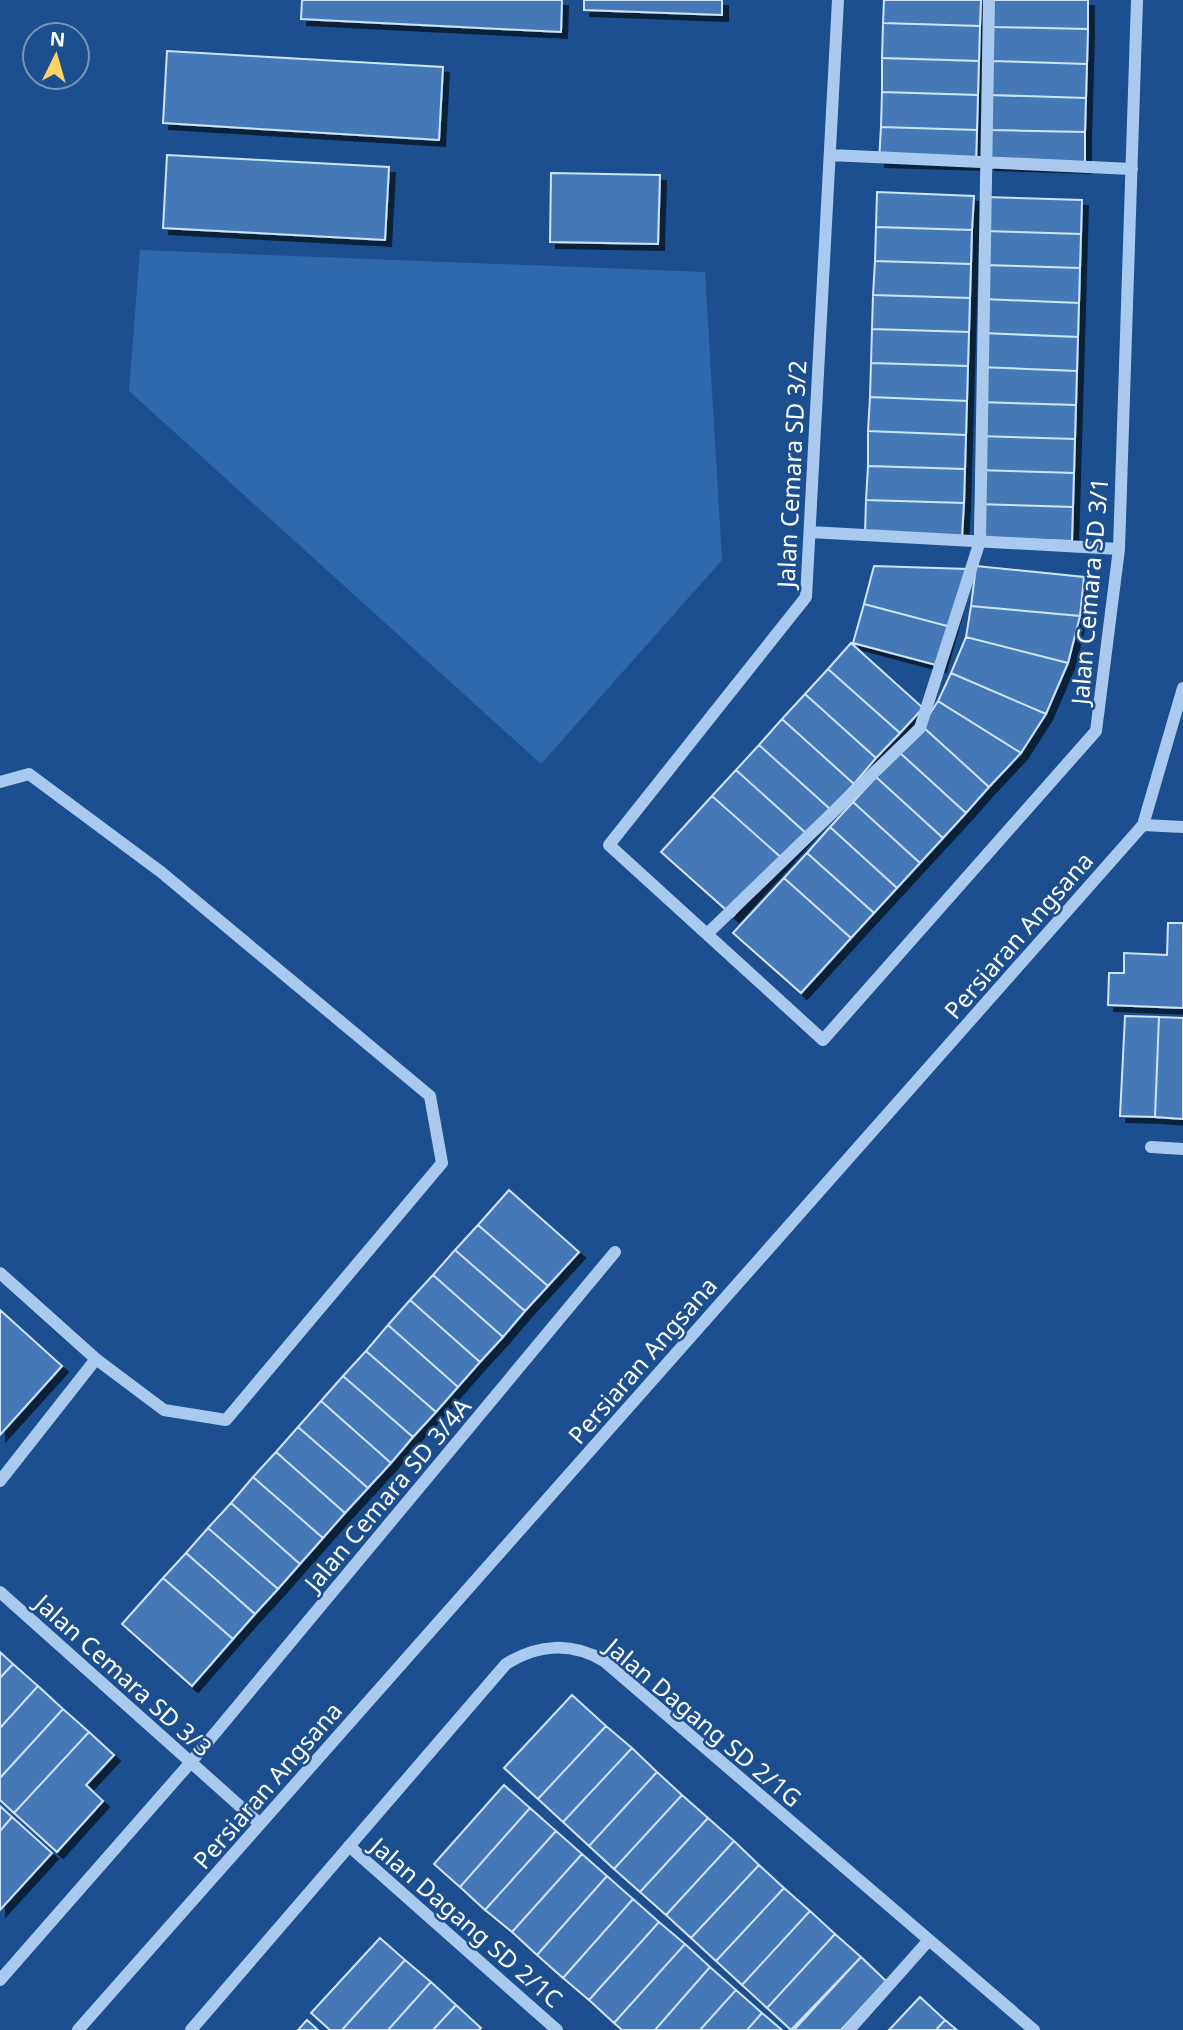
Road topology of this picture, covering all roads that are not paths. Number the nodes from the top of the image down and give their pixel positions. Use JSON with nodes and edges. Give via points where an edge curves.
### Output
{"nodes":[{"id":1,"x":838,"y":0,"type":"edge"},
{"id":2,"x":989,"y":0,"type":"edge"},
{"id":3,"x":1137,"y":0,"type":"edge"},
{"id":4,"x":830,"y":155,"type":"junction"},
{"id":5,"x":986,"y":162,"type":"junction"},
{"id":6,"x":1132,"y":169,"type":"junction"},
{"id":7,"x":810,"y":532,"type":"junction"},
{"id":8,"x":980,"y":541,"type":"junction"},
{"id":9,"x":1119,"y":548,"type":"junction"},
{"id":10,"x":1183,"y":688,"type":"edge"},
{"id":11,"x":0,"y":782,"type":"edge"},
{"id":12,"x":1143,"y":825,"type":"junction"},
{"id":13,"x":1183,"y":827,"type":"edge"},
{"id":14,"x":707,"y":934,"type":"junction"},
{"id":15,"x":822,"y":1040,"type":"joint"},
{"id":16,"x":1151,"y":1147,"type":"dead end"},
{"id":17,"x":1183,"y":1149,"type":"edge"},
{"id":18,"x":615,"y":1252,"type":"dead end"},
{"id":19,"x":0,"y":1273,"type":"edge"},
{"id":20,"x":96,"y":1359,"type":"junction"},
{"id":21,"x":1,"y":1479,"type":"edge"},
{"id":22,"x":0,"y":1592,"type":"edge"},
{"id":23,"x":191,"y":1762,"type":"junction"},
{"id":24,"x":260,"y":1824,"type":"junction"},
{"id":25,"x":349,"y":1846,"type":"junction"},
{"id":26,"x":929,"y":1940,"type":"junction"},
{"id":27,"x":0,"y":1980,"type":"edge"},
{"id":28,"x":78,"y":2030,"type":"edge"},
{"id":29,"x":191,"y":2030,"type":"edge"},
{"id":30,"x":557,"y":2030,"type":"edge"},
{"id":31,"x":849,"y":2030,"type":"edge"},
{"id":32,"x":1034,"y":2030,"type":"edge"}],
"edges":[{"from":1,"to":4,"type":"street","name":"Jalan Cemara SD 3/2"},
{"from":2,"to":5,"type":"street"},
{"from":3,"to":6,"type":"street","name":"Jalan Cemara SD 3/1"},
{"from":4,"to":5,"type":"street"},
{"from":4,"to":7,"type":"street","name":"Jalan Cemara SD 3/2"},
{"from":5,"to":6,"type":"street"},
{"from":5,"to":8,"type":"street"},
{"from":6,"to":9,"type":"street","name":"Jalan Cemara SD 3/1"},
{"from":7,"to":8,"type":"street"},
{"from":7,"to":14,"type":"street","name":"Jalan Cemara SD 3/2","via":[[806,597],[609,845]]},
{"from":8,"to":9,"type":"street"},
{"from":8,"to":14,"type":"street","via":[[920,727]]},
{"from":9,"to":15,"type":"street","name":"Jalan Cemara SD 3/1","via":[[1096,731]]},
{"from":10,"to":12,"type":"street","name":"Persiaran Angsana"},
{"from":11,"to":20,"type":"street","via":[[29,774],[161,872],[430,1096],[442,1164],[226,1420],[164,1410]]},
{"from":12,"to":13,"type":"street"},
{"from":12,"to":24,"type":"street","name":"Persiaran Angsana"},
{"from":14,"to":15,"type":"street","name":"Jalan Cemara SD 3/2"},
{"from":16,"to":17,"type":"street"},
{"from":18,"to":23,"type":"street","name":"Jalan Cemara SD 3/4A"},
{"from":19,"to":20,"type":"street"},
{"from":20,"to":21,"type":"street"},
{"from":22,"to":23,"type":"street","name":"Jalan Cemara SD 3/3"},
{"from":23,"to":24,"type":"street","name":"Jalan Cemara SD 3/3"},
{"from":23,"to":27,"type":"street","name":"Jalan Cemara SD 3/4A"},
{"from":24,"to":28,"type":"street","name":"Persiaran Angsana"},
{"from":25,"to":26,"type":"street","name":"Jalan Dagang SD 2/1G","via":[[506,1664],[541,1647],[579,1650],[604,1661]]},
{"from":25,"to":29,"type":"street","name":"Jalan Dagang SD 2/1G"},
{"from":25,"to":30,"type":"street","name":"Jalan Dagang SD 2/1C"},
{"from":26,"to":31,"type":"street"},
{"from":26,"to":32,"type":"street","name":"Jalan Dagang SD 2/1G"}]}
